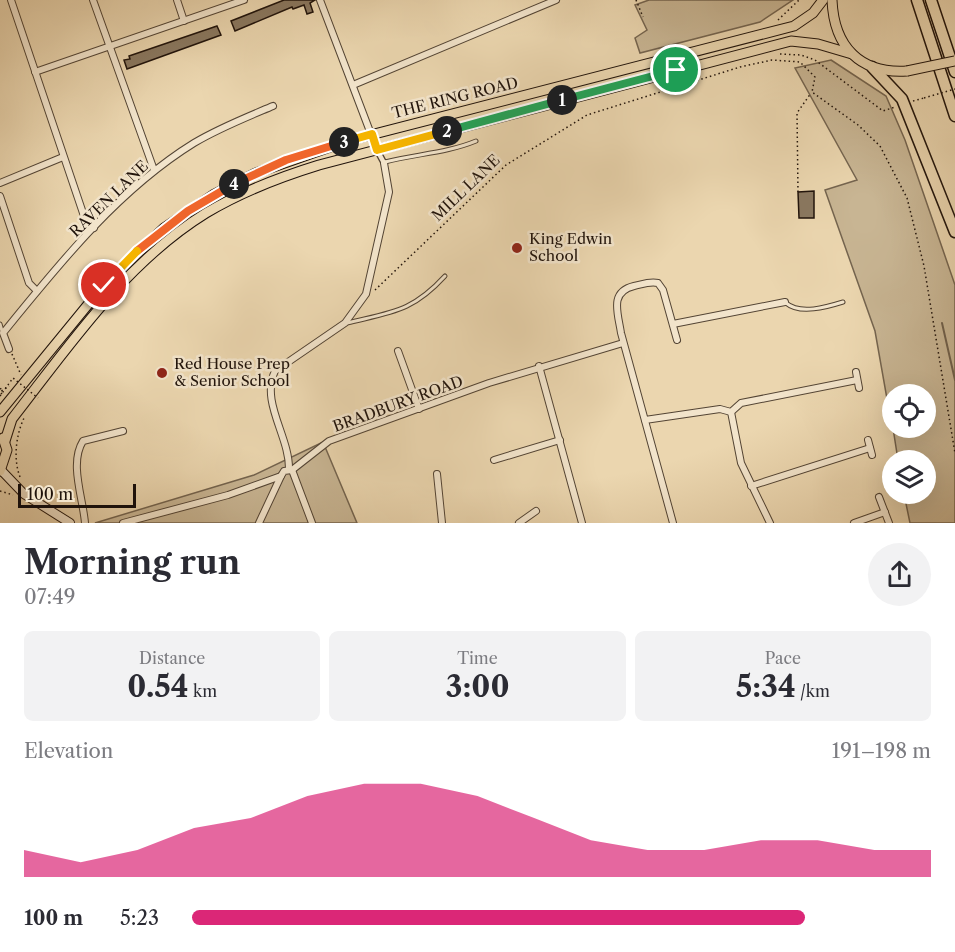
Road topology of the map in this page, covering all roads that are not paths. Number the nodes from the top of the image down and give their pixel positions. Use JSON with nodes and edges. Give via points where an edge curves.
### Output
{"nodes":[{"id":1,"x":11,"y":0,"type":"edge"},
{"id":2,"x":93,"y":0,"type":"edge"},
{"id":3,"x":177,"y":0,"type":"edge"},
{"id":4,"x":244,"y":0,"type":"edge"},
{"id":5,"x":320,"y":0,"type":"edge"},
{"id":6,"x":556,"y":0,"type":"edge"},
{"id":7,"x":823,"y":0,"type":"edge"},
{"id":8,"x":832,"y":0,"type":"edge"},
{"id":9,"x":916,"y":0,"type":"edge"},
{"id":10,"x":931,"y":0,"type":"edge"},
{"id":11,"x":184,"y":21,"type":"junction"},
{"id":12,"x":110,"y":47,"type":"junction"},
{"id":13,"x":852,"y":54,"type":"junction"},
{"id":14,"x":955,"y":61,"type":"edge"},
{"id":15,"x":872,"y":68,"type":"junction"},
{"id":16,"x":35,"y":72,"type":"junction"},
{"id":17,"x":955,"y":72,"type":"edge"},
{"id":18,"x":353,"y":85,"type":"junction"},
{"id":19,"x":273,"y":106,"type":"dead end"},
{"id":20,"x":955,"y":116,"type":"edge"},
{"id":21,"x":372,"y":134,"type":"junction"},
{"id":22,"x":476,"y":141,"type":"dead end"},
{"id":23,"x":377,"y":150,"type":"junction"},
{"id":24,"x":63,"y":156,"type":"junction"},
{"id":25,"x":384,"y":163,"type":"junction"},
{"id":26,"x":154,"y":170,"type":"junction"},
{"id":27,"x":0,"y":183,"type":"edge"},
{"id":28,"x":0,"y":196,"type":"edge"},
{"id":29,"x":94,"y":228,"type":"junction"},
{"id":30,"x":955,"y":232,"type":"edge"},
{"id":31,"x":445,"y":276,"type":"dead end"},
{"id":32,"x":38,"y":291,"type":"junction"},
{"id":33,"x":785,"y":302,"type":"joint"},
{"id":34,"x":843,"y":302,"type":"dead end"},
{"id":35,"x":345,"y":323,"type":"junction"},
{"id":36,"x":0,"y":324,"type":"edge"},
{"id":37,"x":673,"y":324,"type":"junction"},
{"id":38,"x":3,"y":333,"type":"junction"},
{"id":39,"x":677,"y":340,"type":"dead end"},
{"id":40,"x":623,"y":343,"type":"junction"},
{"id":41,"x":9,"y":349,"type":"road end"},
{"id":42,"x":398,"y":351,"type":"dead end"},
{"id":43,"x":539,"y":366,"type":"junction"},
{"id":44,"x":856,"y":372,"type":"dead end"},
{"id":45,"x":857,"y":380,"type":"junction"},
{"id":46,"x":859,"y":388,"type":"dead end"},
{"id":47,"x":419,"y":409,"type":"junction"},
{"id":48,"x":0,"y":412,"type":"edge"},
{"id":49,"x":731,"y":412,"type":"junction"},
{"id":50,"x":645,"y":420,"type":"junction"},
{"id":51,"x":123,"y":431,"type":"dead end"},
{"id":52,"x":3,"y":437,"type":"edge"},
{"id":53,"x":560,"y":440,"type":"junction"},
{"id":54,"x":868,"y":440,"type":"dead end"},
{"id":55,"x":494,"y":460,"type":"dead end"},
{"id":56,"x":0,"y":470,"type":"edge"},
{"id":57,"x":290,"y":470,"type":"junction"},
{"id":58,"x":437,"y":474,"type":"dead end"},
{"id":59,"x":281,"y":476,"type":"junction"},
{"id":60,"x":751,"y":486,"type":"junction"},
{"id":61,"x":879,"y":497,"type":"dead end"},
{"id":62,"x":536,"y":511,"type":"dead end"},
{"id":63,"x":885,"y":512,"type":"junction"},
{"id":64,"x":70,"y":523,"type":"edge"},
{"id":65,"x":85,"y":523,"type":"edge"},
{"id":66,"x":123,"y":523,"type":"edge"},
{"id":67,"x":259,"y":523,"type":"edge"},
{"id":68,"x":312,"y":523,"type":"edge"},
{"id":69,"x":442,"y":523,"type":"edge"},
{"id":70,"x":519,"y":523,"type":"edge"},
{"id":71,"x":582,"y":523,"type":"edge"},
{"id":72,"x":673,"y":523,"type":"edge"},
{"id":73,"x":770,"y":523,"type":"edge"},
{"id":74,"x":854,"y":523,"type":"edge"},
{"id":75,"x":889,"y":523,"type":"edge"}],
"edges":[{"from":1,"to":16,"type":"street"},
{"from":2,"to":12,"type":"street"},
{"from":3,"to":11,"type":"street"},
{"from":4,"to":11,"type":"street"},
{"from":5,"to":18,"type":"street"},
{"from":6,"to":18,"type":"street"},
{"from":7,"to":21,"type":"main road","name":"THE RING ROAD","via":[[813,13],[794,26]]},
{"from":8,"to":13,"type":"main road","via":[[840,36]]},
{"from":9,"to":20,"type":"highway"},
{"from":10,"to":17,"type":"highway"},
{"from":11,"to":12,"type":"street"},
{"from":12,"to":16,"type":"street"},
{"from":12,"to":26,"type":"street"},
{"from":13,"to":15,"type":"main road"},
{"from":13,"to":23,"type":"main road","name":"THE RING ROAD","via":[[791,41]]},
{"from":14,"to":15,"type":"main road","bridge":true,"via":[[907,71]]},
{"from":15,"to":30,"type":"highway","via":[[902,99]]},
{"from":16,"to":24,"type":"street"},
{"from":18,"to":21,"type":"street"},
{"from":19,"to":26,"type":"street","name":"RAVEN LANE","via":[[195,142]]},
{"from":21,"to":23,"type":"street"},
{"from":21,"to":48,"type":"main road","name":"THE RING ROAD","via":[[256,172],[164,228],[104,285]]},
{"from":22,"to":25,"type":"lane","via":[[454,150],[416,153]]},
{"from":23,"to":25,"type":"street"},
{"from":23,"to":52,"type":"main road","name":"THE RING ROAD","via":[[288,174],[247,191],[173,236],[111,294],[12,419]]},
{"from":24,"to":27,"type":"street"},
{"from":24,"to":29,"type":"street","via":[[86,222]]},
{"from":25,"to":35,"type":"street","via":[[389,192],[366,294]]},
{"from":26,"to":29,"type":"street","name":"RAVEN LANE"},
{"from":28,"to":32,"type":"street","via":[[29,283]]},
{"from":29,"to":32,"type":"street","name":"RAVEN LANE"},
{"from":31,"to":35,"type":"lane","via":[[413,305]]},
{"from":32,"to":38,"type":"street","name":"RAVEN LANE"},
{"from":33,"to":34,"type":"lane","via":[[804,309]]},
{"from":33,"to":37,"type":"street"},
{"from":35,"to":57,"type":"street","via":[[275,371],[270,381]]},
{"from":36,"to":38,"type":"lane"},
{"from":37,"to":39,"type":"street"},
{"from":37,"to":40,"type":"street","via":[[658,283],[623,289],[617,296]]},
{"from":38,"to":41,"type":"street"},
{"from":40,"to":43,"type":"street","name":"BRADBURY ROAD"},
{"from":40,"to":50,"type":"street"},
{"from":42,"to":47,"type":"street"},
{"from":43,"to":47,"type":"street","name":"BRADBURY ROAD"},
{"from":43,"to":53,"type":"street"},
{"from":44,"to":45,"type":"street"},
{"from":45,"to":46,"type":"street"},
{"from":45,"to":49,"type":"street","via":[[741,403]]},
{"from":47,"to":57,"type":"street","name":"BRADBURY ROAD","via":[[329,441]]},
{"from":49,"to":50,"type":"street","via":[[720,409]]},
{"from":49,"to":60,"type":"street","via":[[741,464]]},
{"from":50,"to":72,"type":"street"},
{"from":51,"to":65,"type":"street","via":[[84,441],[80,447],[78,473]]},
{"from":52,"to":56,"type":"main road","name":"THE RING ROAD","via":[[5,461]]},
{"from":53,"to":55,"type":"street"},
{"from":53,"to":71,"type":"street"},
{"from":54,"to":60,"type":"street","via":[[871,451]]},
{"from":56,"to":64,"type":"main road","via":[[24,494]]},
{"from":57,"to":59,"type":"street","name":"BRADBURY ROAD"},
{"from":57,"to":68,"type":"street"},
{"from":58,"to":69,"type":"street"},
{"from":59,"to":66,"type":"street","name":"BRADBURY ROAD","via":[[228,495]]},
{"from":59,"to":67,"type":"street"},
{"from":60,"to":73,"type":"street"},
{"from":61,"to":63,"type":"street"},
{"from":62,"to":70,"type":"street"},
{"from":63,"to":74,"type":"street"},
{"from":63,"to":75,"type":"street"}]}
